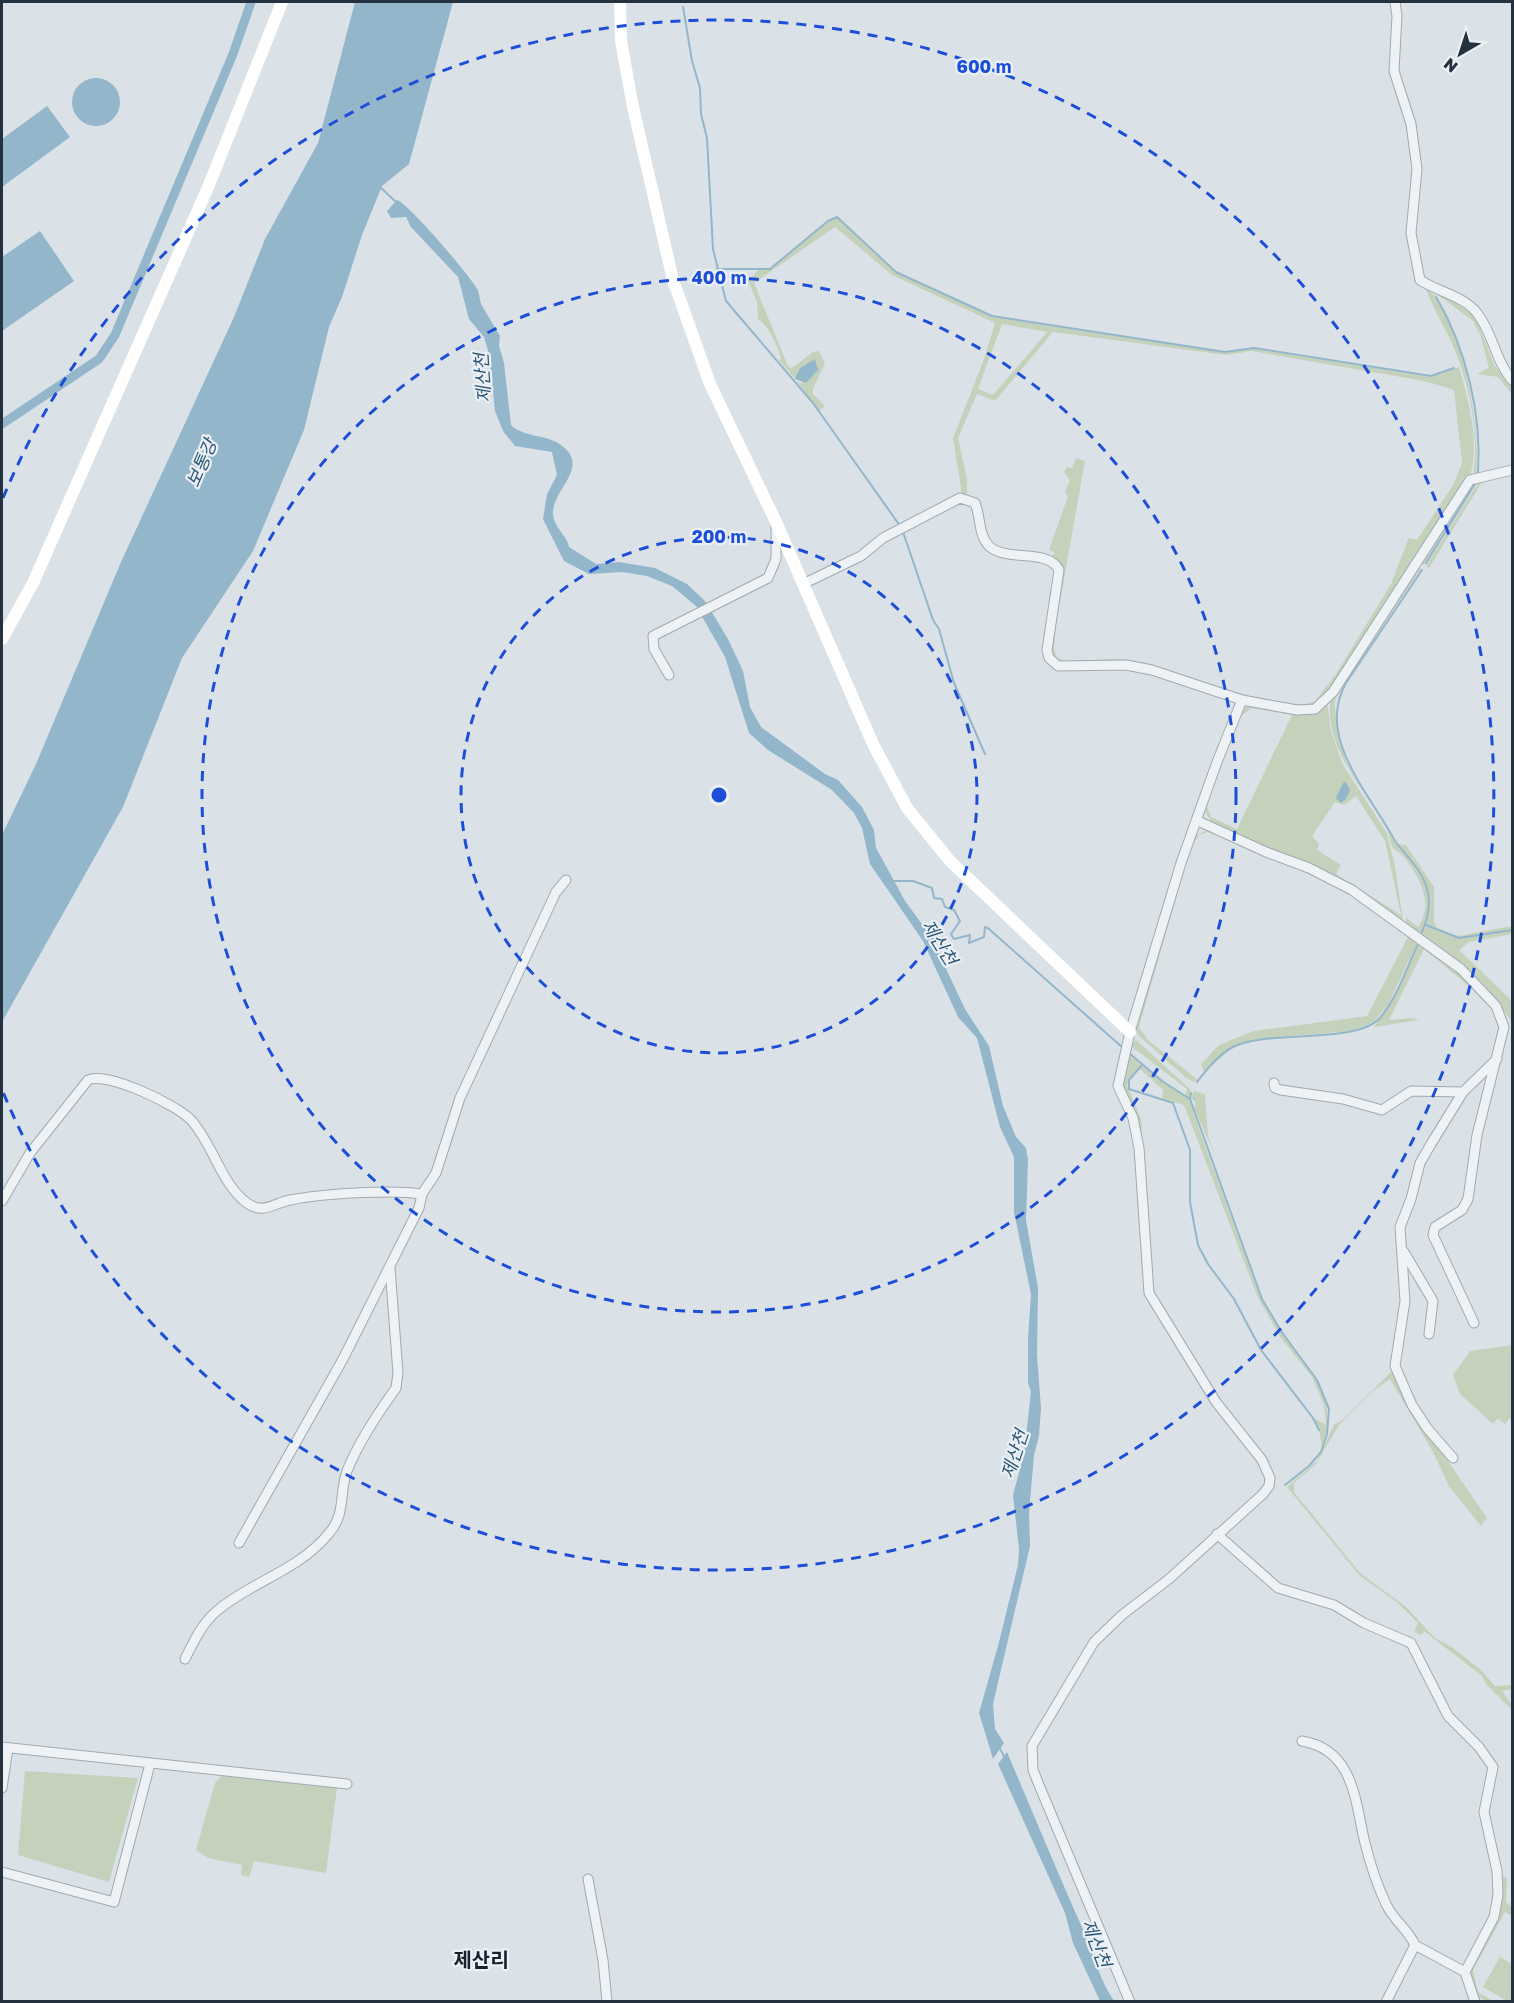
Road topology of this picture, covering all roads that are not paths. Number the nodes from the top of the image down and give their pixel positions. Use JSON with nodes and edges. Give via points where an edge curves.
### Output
{"nodes":[{"id":1,"x":282,"y":2,"type":"edge"},
{"id":2,"x":620,"y":2,"type":"edge"},
{"id":3,"x":1395,"y":2,"type":"edge"},
{"id":4,"x":1512,"y":380,"type":"edge"},
{"id":5,"x":1512,"y":470,"type":"edge"},
{"id":6,"x":776,"y":522,"type":"junction"},
{"id":7,"x":803,"y":584,"type":"junction"},
{"id":8,"x":2,"y":639,"type":"edge"},
{"id":9,"x":669,"y":675,"type":"dead end"},
{"id":10,"x":1242,"y":700,"type":"junction"},
{"id":11,"x":1198,"y":821,"type":"junction"},
{"id":12,"x":566,"y":880,"type":"dead end"},
{"id":13,"x":1508,"y":1028,"type":"edge"},
{"id":14,"x":1130,"y":1032,"type":"junction"},
{"id":15,"x":1497,"y":1059,"type":"junction"},
{"id":16,"x":1274,"y":1083,"type":"dead end"},
{"id":17,"x":1463,"y":1092,"type":"junction"},
{"id":18,"x":422,"y":1194,"type":"junction"},
{"id":19,"x":2,"y":1201,"type":"edge"},
{"id":20,"x":1402,"y":1249,"type":"junction"},
{"id":21,"x":390,"y":1266,"type":"junction"},
{"id":22,"x":1474,"y":1323,"type":"dead end"},
{"id":23,"x":1429,"y":1334,"type":"dead end"},
{"id":24,"x":1453,"y":1458,"type":"dead end"},
{"id":25,"x":1217,"y":1534,"type":"junction"},
{"id":26,"x":239,"y":1543,"type":"dead end"},
{"id":27,"x":185,"y":1659,"type":"dead end"},
{"id":28,"x":1302,"y":1741,"type":"dead end"},
{"id":29,"x":5,"y":1747,"type":"edge"},
{"id":30,"x":150,"y":1764,"type":"junction"},
{"id":31,"x":347,"y":1784,"type":"dead end"},
{"id":32,"x":2,"y":1788,"type":"edge"},
{"id":33,"x":2,"y":1872,"type":"edge"},
{"id":34,"x":588,"y":1879,"type":"dead end"},
{"id":35,"x":1415,"y":1945,"type":"junction"},
{"id":36,"x":1465,"y":1972,"type":"junction"},
{"id":37,"x":607,"y":2001,"type":"edge"},
{"id":38,"x":1130,"y":2001,"type":"edge"},
{"id":39,"x":1386,"y":2001,"type":"edge"},
{"id":40,"x":1474,"y":2001,"type":"edge"}],
"edges":[{"from":1,"to":8,"type":"street","via":[[200,206],[33,583]]},
{"from":2,"to":6,"type":"street","via":[[621,41],[633,107],[673,280],[710,384]]},
{"from":3,"to":4,"type":"street","via":[[1394,71],[1411,124],[1417,169],[1410,233],[1420,280],[1477,312]]},
{"from":5,"to":10,"type":"street","via":[[1470,480],[1321,705],[1297,710]]},
{"from":6,"to":7,"type":"street"},
{"from":6,"to":9,"type":"street","via":[[776,559],[768,578],[653,636],[654,649]]},
{"from":7,"to":10,"type":"street","via":[[861,556],[903,526],[965,498],[975,503],[981,532],[991,547],[1053,562],[1059,570],[1047,650],[1053,663],[1064,667],[1139,667]]},
{"from":7,"to":14,"type":"street","via":[[873,744],[907,808],[950,861]]},
{"from":10,"to":11,"type":"street","via":[[1216,762]]},
{"from":11,"to":13,"type":"street","via":[[1328,876],[1380,908],[1461,969],[1496,1006]]},
{"from":11,"to":14,"type":"street","via":[[1181,863]]},
{"from":12,"to":18,"type":"street","via":[[556,892],[487,1037],[453,1117],[436,1173]]},
{"from":13,"to":15,"type":"street"},
{"from":14,"to":25,"type":"street","via":[[1118,1086],[1133,1118],[1139,1148],[1149,1293],[1216,1402],[1262,1460],[1270,1478],[1263,1494]]},
{"from":15,"to":17,"type":"street"},
{"from":15,"to":22,"type":"street","via":[[1477,1136],[1468,1199],[1462,1210],[1435,1227],[1433,1235]]},
{"from":16,"to":17,"type":"street","via":[[1281,1090],[1343,1099],[1382,1110],[1411,1091]]},
{"from":17,"to":20,"type":"street","via":[[1420,1163],[1412,1199],[1400,1227]]},
{"from":18,"to":19,"type":"street","via":[[315,1197],[258,1208],[246,1203],[234,1189],[190,1119],[132,1087],[96,1077],[88,1080],[30,1153]]},
{"from":18,"to":21,"type":"street"},
{"from":20,"to":23,"type":"street","via":[[1432,1301]]},
{"from":20,"to":24,"type":"street","via":[[1405,1301],[1395,1366],[1412,1405]]},
{"from":21,"to":26,"type":"street","via":[[324,1395]]},
{"from":21,"to":27,"type":"street","via":[[396,1388],[347,1472],[337,1522],[295,1565],[218,1610],[198,1632]]},
{"from":25,"to":36,"type":"street","via":[[1278,1588],[1334,1605],[1364,1623],[1412,1643],[1448,1716],[1493,1767],[1484,1812],[1497,1871],[1498,1895],[1494,1917]]},
{"from":25,"to":38,"type":"street","via":[[1094,1642],[1032,1746],[1039,1785]]},
{"from":28,"to":35,"type":"street","via":[[1322,1749],[1350,1778],[1385,1902]]},
{"from":29,"to":30,"type":"street"},
{"from":29,"to":32,"type":"street"},
{"from":30,"to":31,"type":"street"},
{"from":30,"to":33,"type":"street","via":[[114,1902]]},
{"from":34,"to":37,"type":"street"},
{"from":35,"to":36,"type":"street"},
{"from":35,"to":39,"type":"street"},
{"from":36,"to":40,"type":"street"}]}
